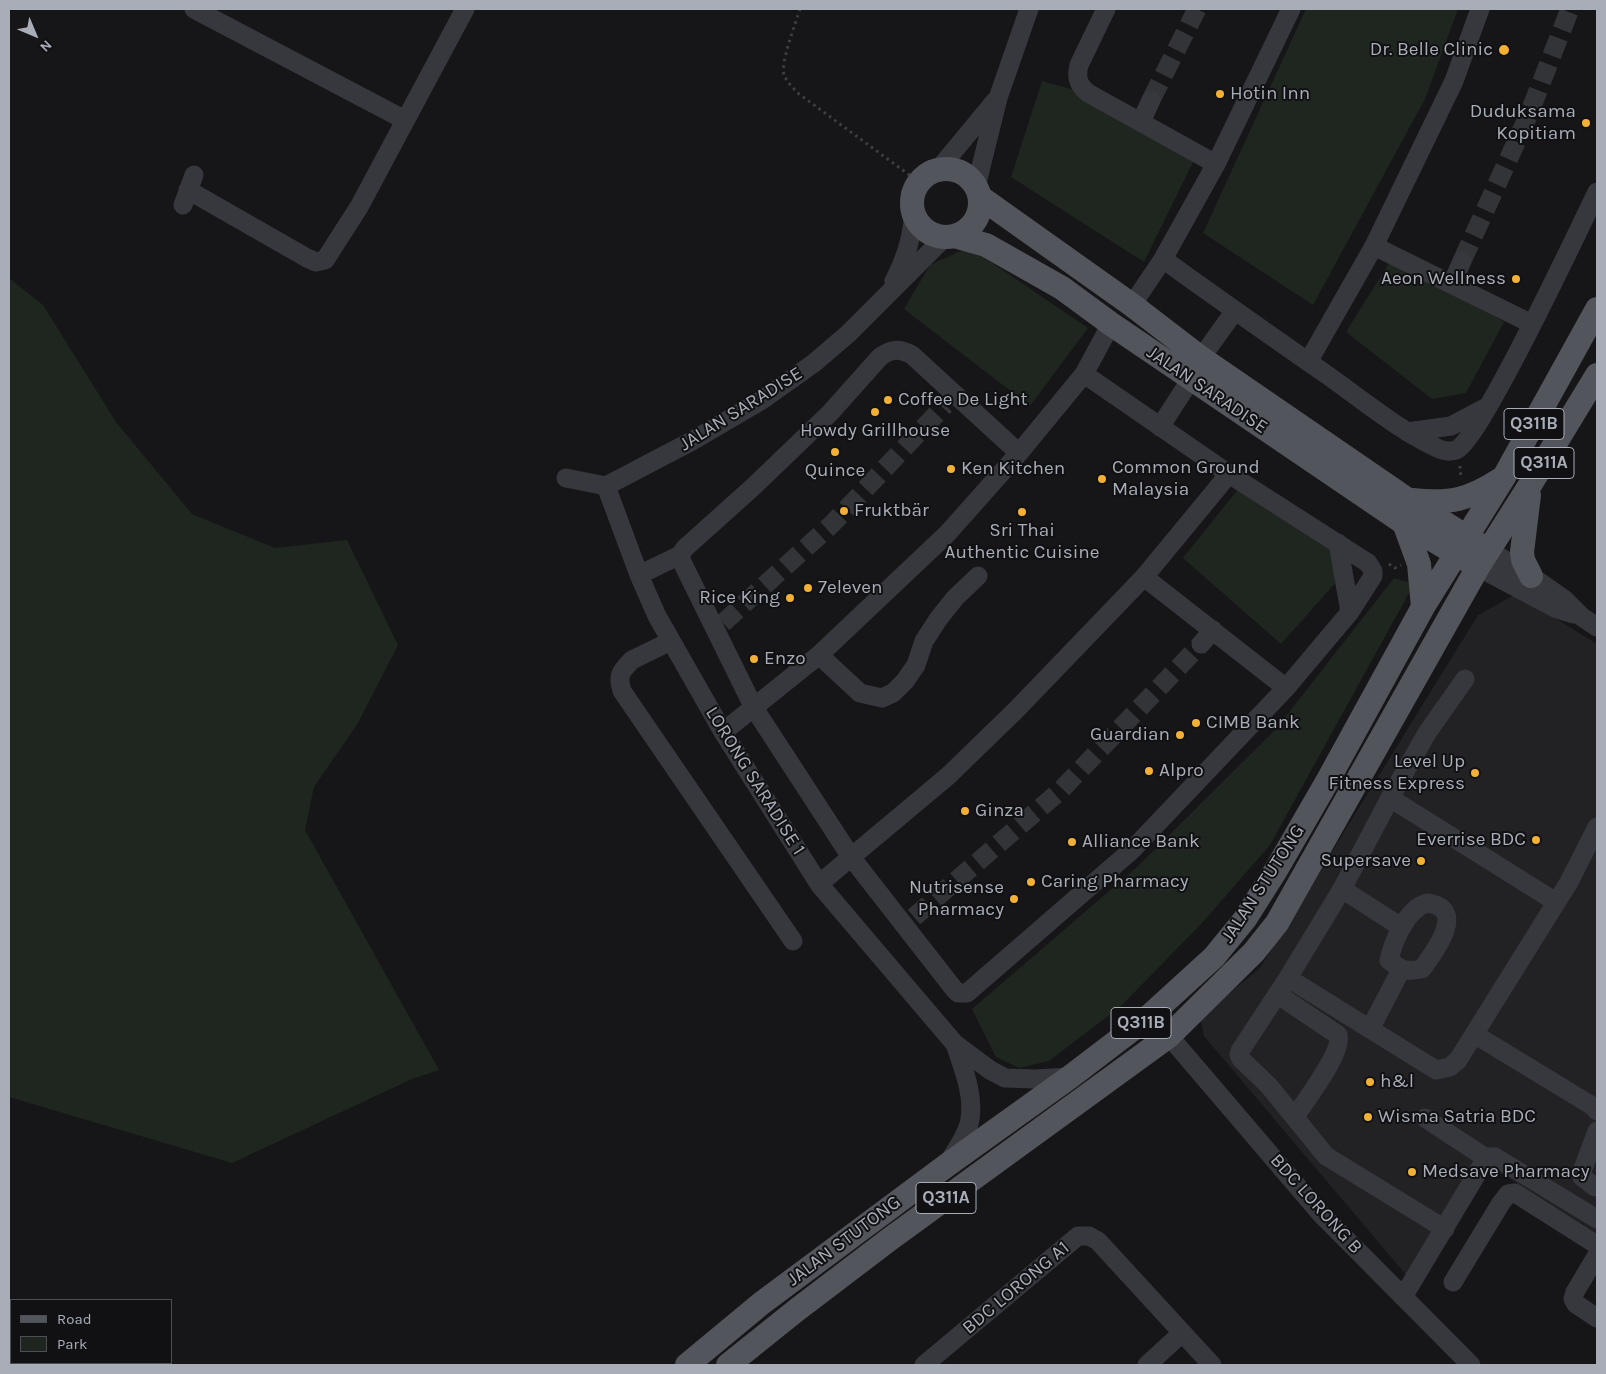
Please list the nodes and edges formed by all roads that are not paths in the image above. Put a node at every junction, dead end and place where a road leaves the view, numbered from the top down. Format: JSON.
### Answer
{"nodes":[{"id":1,"x":194,"y":9,"type":"edge"},
{"id":2,"x":465,"y":9,"type":"edge"},
{"id":3,"x":1029,"y":9,"type":"edge"},
{"id":4,"x":1106,"y":9,"type":"edge"},
{"id":5,"x":1291,"y":9,"type":"edge"},
{"id":6,"x":1480,"y":9,"type":"edge"},
{"id":7,"x":998,"y":98,"type":"junction"},
{"id":8,"x":1151,"y":100,"type":"tunnel mouth"},
{"id":9,"x":405,"y":120,"type":"junction"},
{"id":10,"x":1140,"y":122,"type":"junction"},
{"id":11,"x":1216,"y":164,"type":"junction"},
{"id":12,"x":928,"y":176,"type":"junction"},
{"id":13,"x":188,"y":190,"type":"dead end"},
{"id":14,"x":978,"y":192,"type":"junction"},
{"id":15,"x":1597,"y":192,"type":"edge"},
{"id":16,"x":914,"y":215,"type":"junction"},
{"id":17,"x":949,"y":236,"type":"junction"},
{"id":18,"x":1374,"y":246,"type":"junction"},
{"id":19,"x":1163,"y":259,"type":"junction"},
{"id":20,"x":1462,"y":261,"type":"tunnel mouth"},
{"id":21,"x":1452,"y":284,"type":"junction"},
{"id":22,"x":886,"y":295,"type":"junction"},
{"id":23,"x":1132,"y":306,"type":"junction"},
{"id":24,"x":1597,"y":309,"type":"edge"},
{"id":25,"x":1234,"y":312,"type":"junction"},
{"id":26,"x":1111,"y":324,"type":"junction"},
{"id":27,"x":1532,"y":324,"type":"junction"},
{"id":28,"x":1201,"y":358,"type":"junction"},
{"id":29,"x":1308,"y":362,"type":"junction"},
{"id":30,"x":1084,"y":374,"type":"junction"},
{"id":31,"x":1597,"y":375,"type":"edge"},
{"id":32,"x":1191,"y":379,"type":"junction"},
{"id":33,"x":1488,"y":407,"type":"junction"},
{"id":34,"x":1160,"y":427,"type":"junction"},
{"id":35,"x":1407,"y":432,"type":"junction"},
{"id":36,"x":1019,"y":453,"type":"junction"},
{"id":37,"x":1229,"y":474,"type":"junction"},
{"id":38,"x":1504,"y":477,"type":"junction"},
{"id":39,"x":566,"y":478,"type":"dead end"},
{"id":40,"x":1530,"y":485,"type":"junction"},
{"id":41,"x":606,"y":486,"type":"junction"},
{"id":42,"x":1408,"y":500,"type":"junction"},
{"id":43,"x":1404,"y":524,"type":"junction"},
{"id":44,"x":1338,"y":543,"type":"junction"},
{"id":45,"x":1462,"y":545,"type":"junction"},
{"id":46,"x":680,"y":555,"type":"junction"},
{"id":47,"x":1483,"y":559,"type":"junction"},
{"id":48,"x":639,"y":575,"type":"junction"},
{"id":49,"x":978,"y":576,"type":"dead end"},
{"id":50,"x":1531,"y":576,"type":"junction"},
{"id":51,"x":1144,"y":577,"type":"junction"},
{"id":52,"x":1423,"y":607,"type":"junction"},
{"id":53,"x":1350,"y":612,"type":"junction"},
{"id":54,"x":1589,"y":622,"type":"edge"},
{"id":55,"x":671,"y":641,"type":"junction"},
{"id":56,"x":819,"y":656,"type":"junction"},
{"id":57,"x":1465,"y":679,"type":"dead end"},
{"id":58,"x":1286,"y":688,"type":"junction"},
{"id":59,"x":754,"y":708,"type":"junction"},
{"id":60,"x":722,"y":732,"type":"junction"},
{"id":61,"x":1390,"y":798,"type":"junction"},
{"id":62,"x":1597,"y":828,"type":"edge"},
{"id":63,"x":851,"y":857,"type":"junction"},
{"id":64,"x":819,"y":884,"type":"junction"},
{"id":65,"x":1342,"y":889,"type":"junction"},
{"id":66,"x":1556,"y":902,"type":"junction"},
{"id":67,"x":1400,"y":927,"type":"junction"},
{"id":68,"x":793,"y":941,"type":"dead end"},
{"id":69,"x":1401,"y":970,"type":"junction"},
{"id":70,"x":1288,"y":978,"type":"junction"},
{"id":71,"x":1277,"y":994,"type":"junction"},
{"id":72,"x":1146,"y":1019,"type":"junction"},
{"id":73,"x":1370,"y":1029,"type":"junction"},
{"id":74,"x":1474,"y":1034,"type":"junction"},
{"id":75,"x":1169,"y":1036,"type":"junction"},
{"id":76,"x":954,"y":1044,"type":"junction"},
{"id":77,"x":1070,"y":1077,"type":"junction"},
{"id":78,"x":1597,"y":1111,"type":"edge"},
{"id":79,"x":1295,"y":1116,"type":"junction"},
{"id":80,"x":1425,"y":1118,"type":"dead end"},
{"id":81,"x":1597,"y":1131,"type":"edge"},
{"id":82,"x":1486,"y":1158,"type":"junction"},
{"id":83,"x":947,"y":1165,"type":"junction"},
{"id":84,"x":1595,"y":1187,"type":"dead end"},
{"id":85,"x":1597,"y":1219,"type":"edge"},
{"id":86,"x":1445,"y":1229,"type":"junction"},
{"id":87,"x":1597,"y":1245,"type":"edge"},
{"id":88,"x":1597,"y":1255,"type":"edge"},
{"id":89,"x":1453,"y":1282,"type":"dead end"},
{"id":90,"x":1403,"y":1297,"type":"junction"},
{"id":91,"x":1595,"y":1312,"type":"edge"},
{"id":92,"x":1182,"y":1333,"type":"junction"},
{"id":93,"x":687,"y":1365,"type":"edge"},
{"id":94,"x":728,"y":1365,"type":"edge"},
{"id":95,"x":924,"y":1365,"type":"edge"},
{"id":96,"x":1147,"y":1365,"type":"edge"},
{"id":97,"x":1212,"y":1365,"type":"edge"},
{"id":98,"x":1471,"y":1365,"type":"edge"}],
"edges":[{"from":1,"to":9,"type":"street"},
{"from":2,"to":9,"type":"street"},
{"from":3,"to":7,"type":"street"},
{"from":4,"to":10,"type":"street"},
{"from":5,"to":11,"type":"street"},
{"from":6,"to":18,"type":"street"},
{"from":7,"to":12,"type":"street"},
{"from":7,"to":14,"type":"street"},
{"from":8,"to":10,"type":"street"},
{"from":9,"to":13,"type":"street"},
{"from":10,"to":11,"type":"street"},
{"from":11,"to":19,"type":"street"},
{"from":12,"to":14,"type":"main road"},
{"from":12,"to":16,"type":"main road"},
{"from":14,"to":17,"type":"main road"},
{"from":14,"to":23,"type":"main road","name":"JALAN SARADISE"},
{"from":15,"to":27,"type":"street"},
{"from":16,"to":17,"type":"main road"},
{"from":16,"to":22,"type":"street"},
{"from":17,"to":22,"type":"street"},
{"from":17,"to":26,"type":"main road","name":"JALAN SARADISE"},
{"from":18,"to":21,"type":"street"},
{"from":18,"to":29,"type":"street"},
{"from":19,"to":23,"type":"street"},
{"from":19,"to":25,"type":"street"},
{"from":20,"to":21,"type":"street"},
{"from":21,"to":27,"type":"street"},
{"from":22,"to":41,"type":"street","name":"JALAN SARADISE"},
{"from":23,"to":28,"type":"main road","name":"JALAN SARADISE"},
{"from":24,"to":38,"type":"main road","name":"JALAN STUTONG","number":"Q311B"},
{"from":25,"to":28,"type":"street","name":"JALAN SARADISE"},
{"from":25,"to":29,"type":"street"},
{"from":26,"to":30,"type":"street"},
{"from":26,"to":32,"type":"main road","name":"JALAN SARADISE"},
{"from":27,"to":33,"type":"street"},
{"from":28,"to":42,"type":"main road","name":"JALAN SARADISE"},
{"from":29,"to":35,"type":"street"},
{"from":30,"to":34,"type":"street"},
{"from":30,"to":36,"type":"street"},
{"from":31,"to":40,"type":"main road","name":"JALAN STUTONG","number":"Q311A"},
{"from":32,"to":34,"type":"street"},
{"from":32,"to":43,"type":"main road","name":"JALAN SARADISE"},
{"from":33,"to":35,"type":"street"},
{"from":33,"to":35,"type":"street"},
{"from":34,"to":37,"type":"street"},
{"from":36,"to":46,"type":"street"},
{"from":36,"to":56,"type":"street"},
{"from":37,"to":44,"type":"street"},
{"from":37,"to":51,"type":"street"},
{"from":38,"to":42,"type":"main road"},
{"from":38,"to":45,"type":"main road","name":"JALAN STUTONG","number":"Q311B"},
{"from":39,"to":41,"type":"street"},
{"from":40,"to":47,"type":"main road","name":"JALAN STUTONG","number":"Q311A"},
{"from":40,"to":50,"type":"main road"},
{"from":41,"to":48,"type":"street","name":"LORONG SARADISE 1"},
{"from":42,"to":45,"type":"main road","name":"JALAN SARADISE"},
{"from":43,"to":45,"type":"main road","name":"JALAN SARADISE"},
{"from":43,"to":52,"type":"main road"},
{"from":44,"to":53,"type":"street"},
{"from":44,"to":53,"type":"street"},
{"from":45,"to":47,"type":"main road"},
{"from":45,"to":52,"type":"main road","name":"JALAN STUTONG","number":"Q311B"},
{"from":46,"to":48,"type":"street"},
{"from":46,"to":59,"type":"street"},
{"from":47,"to":50,"type":"street"},
{"from":47,"to":54,"type":"street"},
{"from":47,"to":75,"type":"main road","name":"JALAN STUTONG","number":"Q311A"},
{"from":48,"to":55,"type":"street","name":"LORONG SARADISE 1"},
{"from":49,"to":56,"type":"street"},
{"from":50,"to":54,"type":"street"},
{"from":51,"to":58,"type":"street"},
{"from":51,"to":63,"type":"street"},
{"from":52,"to":72,"type":"main road","name":"JALAN STUTONG","number":"Q311B"},
{"from":53,"to":58,"type":"street"},
{"from":55,"to":60,"type":"street","name":"LORONG SARADISE 1"},
{"from":55,"to":68,"type":"street"},
{"from":56,"to":59,"type":"street"},
{"from":57,"to":61,"type":"street"},
{"from":58,"to":63,"type":"street"},
{"from":59,"to":60,"type":"street"},
{"from":59,"to":63,"type":"street"},
{"from":60,"to":64,"type":"street","name":"LORONG SARADISE 1"},
{"from":61,"to":65,"type":"street"},
{"from":61,"to":66,"type":"street"},
{"from":62,"to":66,"type":"street"},
{"from":63,"to":64,"type":"street"},
{"from":64,"to":76,"type":"street","name":"LORONG SARADISE 1"},
{"from":65,"to":67,"type":"street"},
{"from":65,"to":70,"type":"street"},
{"from":66,"to":74,"type":"street"},
{"from":67,"to":69,"type":"street"},
{"from":67,"to":69,"type":"street"},
{"from":69,"to":73,"type":"street"},
{"from":70,"to":71,"type":"street"},
{"from":70,"to":73,"type":"street"},
{"from":71,"to":79,"type":"street"},
{"from":71,"to":79,"type":"street"},
{"from":72,"to":75,"type":"main road"},
{"from":72,"to":77,"type":"main road","name":"JALAN STUTONG","number":"Q311B"},
{"from":73,"to":74,"type":"street"},
{"from":74,"to":78,"type":"street"},
{"from":75,"to":90,"type":"street","name":"BDC LORONG B"},
{"from":75,"to":94,"type":"main road","name":"JALAN STUTONG","number":"Q311A"},
{"from":76,"to":77,"type":"street"},
{"from":76,"to":83,"type":"street"},
{"from":77,"to":83,"type":"main road","name":"JALAN STUTONG","number":"Q311B"},
{"from":79,"to":86,"type":"street"},
{"from":80,"to":82,"type":"street"},
{"from":81,"to":84,"type":"street"},
{"from":82,"to":85,"type":"street"},
{"from":82,"to":86,"type":"street"},
{"from":83,"to":93,"type":"main road","name":"JALAN STUTONG","number":"Q311B"},
{"from":86,"to":90,"type":"street"},
{"from":87,"to":89,"type":"street"},
{"from":88,"to":91,"type":"street"},
{"from":90,"to":98,"type":"street","name":"BDC LORONG B"},
{"from":92,"to":95,"type":"street","name":"BDC LORONG A1"},
{"from":92,"to":96,"type":"street"},
{"from":92,"to":97,"type":"street","name":"BDC LORONG A1"}]}
